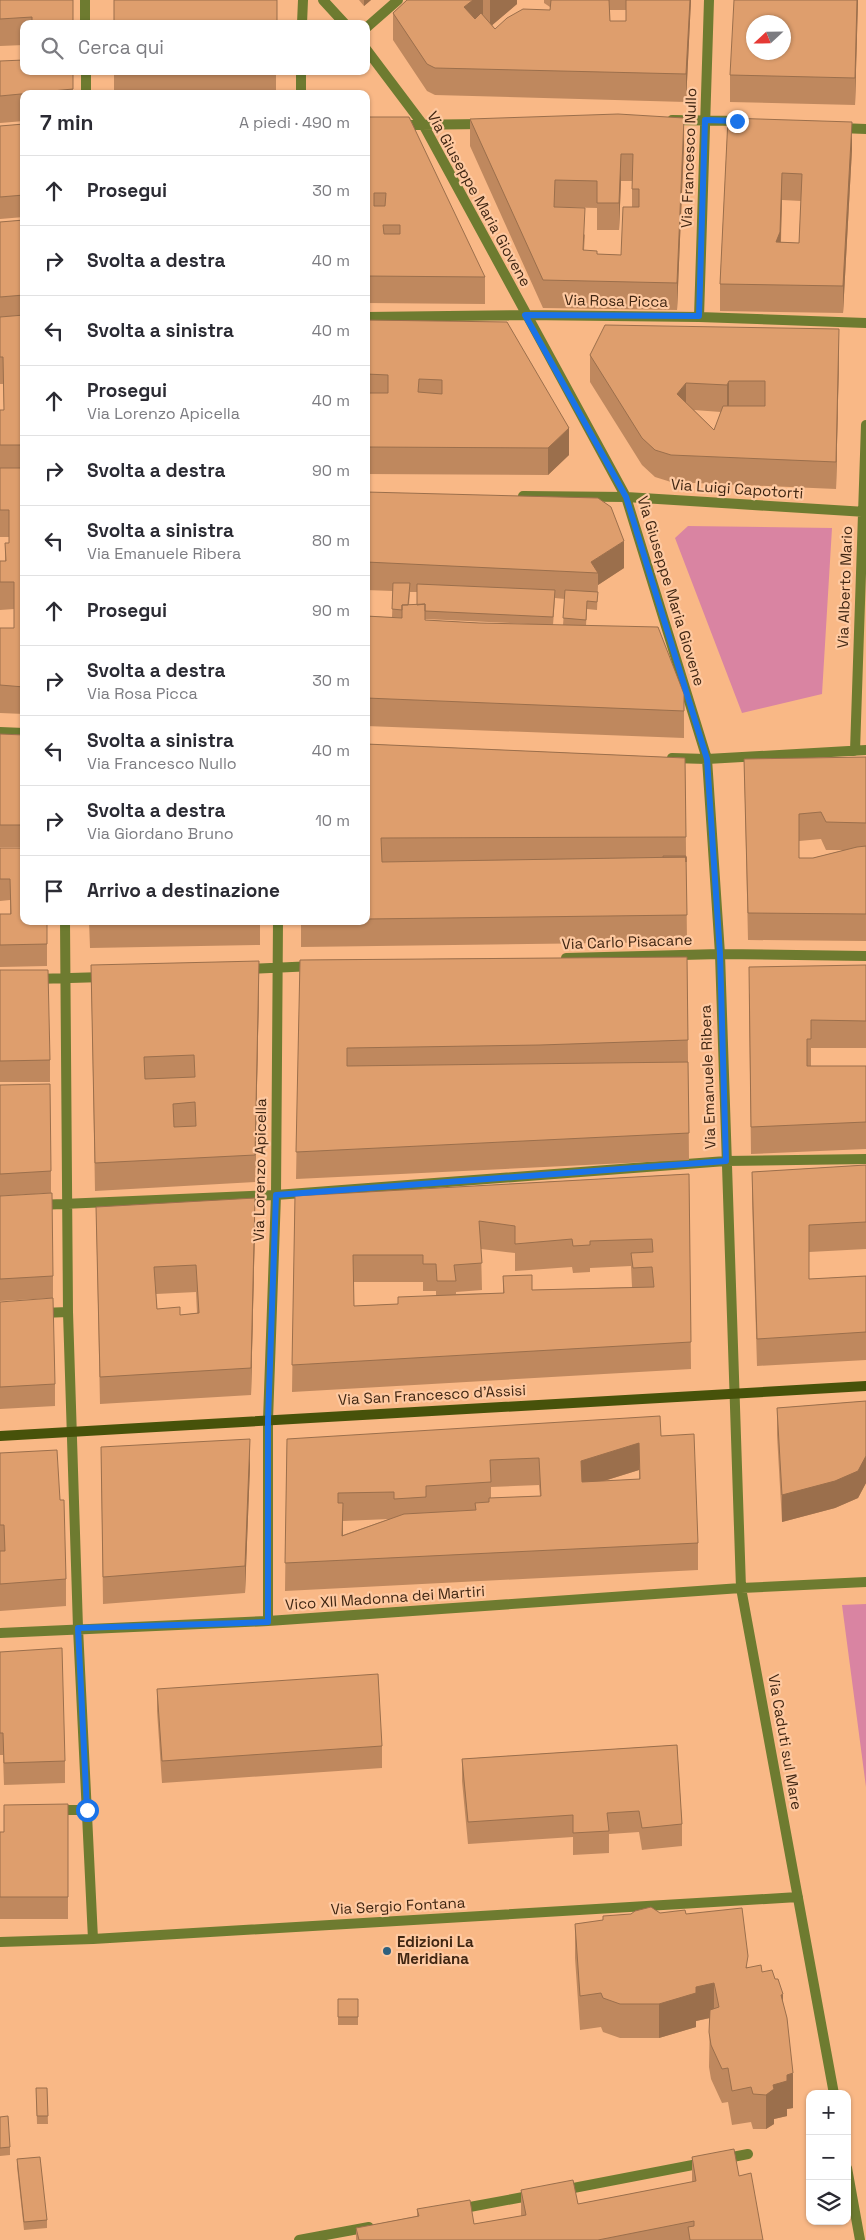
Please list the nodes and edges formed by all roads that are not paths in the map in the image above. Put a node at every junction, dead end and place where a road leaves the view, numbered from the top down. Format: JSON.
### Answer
{"nodes":[{"id":1,"x":85,"y":0,"type":"edge"},
{"id":2,"x":303,"y":0,"type":"edge"},
{"id":3,"x":323,"y":0,"type":"edge"},
{"id":4,"x":398,"y":0,"type":"edge"},
{"id":5,"x":709,"y":0,"type":"edge"},
{"id":6,"x":85,"y":20,"type":"edge"},
{"id":7,"x":302,"y":20,"type":"edge"},
{"id":8,"x":341,"y":20,"type":"edge"},
{"id":9,"x":370,"y":24,"type":"edge"},
{"id":10,"x":370,"y":54,"type":"edge"},
{"id":11,"x":86,"y":75,"type":"edge"},
{"id":12,"x":301,"y":75,"type":"edge"},
{"id":13,"x":86,"y":90,"type":"edge"},
{"id":14,"x":301,"y":90,"type":"edge"},
{"id":15,"x":657,"y":120,"type":"edge"},
{"id":16,"x":705,"y":120,"type":"junction"},
{"id":17,"x":747,"y":122,"type":"edge"},
{"id":18,"x":492,"y":124,"type":"edge"},
{"id":19,"x":385,"y":125,"type":"edge"},
{"id":20,"x":424,"y":126,"type":"junction"},
{"id":21,"x":826,"y":127,"type":"edge"},
{"id":22,"x":866,"y":129,"type":"edge"},
{"id":23,"x":525,"y":315,"type":"junction"},
{"id":24,"x":699,"y":316,"type":"junction"},
{"id":25,"x":370,"y":317,"type":"edge"},
{"id":26,"x":866,"y":323,"type":"edge"},
{"id":27,"x":866,"y":425,"type":"edge"},
{"id":28,"x":516,"y":496,"type":"edge"},
{"id":29,"x":626,"y":497,"type":"junction"},
{"id":30,"x":864,"y":512,"type":"edge"},
{"id":31,"x":0,"y":732,"type":"edge"},
{"id":32,"x":20,"y":733,"type":"edge"},
{"id":33,"x":861,"y":750,"type":"edge"},
{"id":34,"x":658,"y":757,"type":"edge"},
{"id":35,"x":707,"y":759,"type":"junction"},
{"id":36,"x":65,"y":925,"type":"edge"},
{"id":37,"x":278,"y":925,"type":"edge"},
{"id":38,"x":720,"y":954,"type":"junction"},
{"id":39,"x":866,"y":956,"type":"edge"},
{"id":40,"x":552,"y":959,"type":"edge"},
{"id":41,"x":326,"y":966,"type":"edge"},
{"id":42,"x":277,"y":967,"type":"junction"},
{"id":43,"x":238,"y":969,"type":"edge"},
{"id":44,"x":113,"y":976,"type":"edge"},
{"id":45,"x":28,"y":979,"type":"edge"},
{"id":46,"x":64,"y":979,"type":"junction"},
{"id":47,"x":866,"y":1160,"type":"edge"},
{"id":48,"x":726,"y":1161,"type":"junction"},
{"id":49,"x":276,"y":1195,"type":"junction"},
{"id":50,"x":68,"y":1204,"type":"junction"},
{"id":51,"x":29,"y":1206,"type":"edge"},
{"id":52,"x":68,"y":1312,"type":"junction"},
{"id":53,"x":29,"y":1313,"type":"edge"},
{"id":54,"x":866,"y":1386,"type":"edge"},
{"id":55,"x":734,"y":1393,"type":"junction"},
{"id":56,"x":268,"y":1420,"type":"junction"},
{"id":57,"x":73,"y":1431,"type":"junction"},
{"id":58,"x":0,"y":1436,"type":"edge"},
{"id":59,"x":866,"y":1582,"type":"edge"},
{"id":60,"x":741,"y":1588,"type":"junction"},
{"id":61,"x":268,"y":1622,"type":"junction"},
{"id":62,"x":78,"y":1628,"type":"junction"},
{"id":63,"x":0,"y":1633,"type":"edge"},
{"id":64,"x":48,"y":1810,"type":"edge"},
{"id":65,"x":87,"y":1810,"type":"junction"},
{"id":66,"x":798,"y":1897,"type":"junction"},
{"id":67,"x":93,"y":1939,"type":"junction"},
{"id":68,"x":0,"y":1942,"type":"edge"},
{"id":69,"x":833,"y":2090,"type":"edge"},
{"id":70,"x":748,"y":2154,"type":"dead end"},
{"id":71,"x":849,"y":2180,"type":"edge"},
{"id":72,"x":445,"y":2212,"type":"edge"},
{"id":73,"x":377,"y":2225,"type":"edge"},
{"id":74,"x":299,"y":2240,"type":"edge"},
{"id":75,"x":860,"y":2240,"type":"edge"}],
"edges":[{"from":1,"to":6,"type":"street"},
{"from":2,"to":7,"type":"street"},
{"from":3,"to":8,"type":"street"},
{"from":4,"to":9,"type":"street"},
{"from":5,"to":16,"type":"street","name":"Via Francesco Nullo"},
{"from":10,"to":20,"type":"street","name":"Via Giuseppe Maria Giovene"},
{"from":11,"to":13,"type":"street"},
{"from":12,"to":14,"type":"street"},
{"from":15,"to":16,"type":"street"},
{"from":16,"to":17,"type":"street"},
{"from":16,"to":24,"type":"street","name":"Via Francesco Nullo"},
{"from":18,"to":20,"type":"street"},
{"from":19,"to":20,"type":"street"},
{"from":20,"to":23,"type":"street","name":"Via Giuseppe Maria Giovene"},
{"from":21,"to":22,"type":"street"},
{"from":23,"to":24,"type":"street","name":"Via Rosa Picca"},
{"from":23,"to":25,"type":"street","name":"Via Rosa Picca"},
{"from":23,"to":29,"type":"street","name":"Via Giuseppe Maria Giovene"},
{"from":24,"to":26,"type":"street","name":"Via Rosa Picca"},
{"from":27,"to":30,"type":"street","name":"Via Alberto Mario"},
{"from":28,"to":29,"type":"street","name":"Via Luigi Capotorti"},
{"from":29,"to":30,"type":"street","name":"Via Luigi Capotorti"},
{"from":29,"to":35,"type":"street","name":"Via Giuseppe Maria Giovene"},
{"from":30,"to":33,"type":"street","name":"Via Alberto Mario"},
{"from":31,"to":32,"type":"street"},
{"from":33,"to":35,"type":"street"},
{"from":34,"to":35,"type":"street"},
{"from":35,"to":38,"type":"street","name":"Via Emanuele Ribera"},
{"from":36,"to":46,"type":"street"},
{"from":37,"to":42,"type":"street","name":"Via Lorenzo Apicella"},
{"from":38,"to":39,"type":"street","name":"Via Carlo Pisacane"},
{"from":38,"to":40,"type":"street","name":"Via Carlo Pisacane"},
{"from":38,"to":48,"type":"street","name":"Via Emanuele Ribera"},
{"from":41,"to":42,"type":"street"},
{"from":42,"to":43,"type":"street"},
{"from":42,"to":49,"type":"street","name":"Via Lorenzo Apicella"},
{"from":44,"to":46,"type":"street"},
{"from":45,"to":46,"type":"street"},
{"from":46,"to":50,"type":"street"},
{"from":47,"to":48,"type":"street"},
{"from":48,"to":49,"type":"street"},
{"from":48,"to":55,"type":"street","name":"Via Emanuele Ribera"},
{"from":49,"to":50,"type":"street"},
{"from":49,"to":56,"type":"street","name":"Via Lorenzo Apicella"},
{"from":50,"to":51,"type":"street"},
{"from":50,"to":52,"type":"street"},
{"from":52,"to":53,"type":"street"},
{"from":52,"to":57,"type":"street"},
{"from":54,"to":55,"type":"street","name":"Via San Francesco d'Assisi"},
{"from":55,"to":56,"type":"street","name":"Via San Francesco d'Assisi"},
{"from":55,"to":60,"type":"street","name":"Via Caduti sul Mare"},
{"from":56,"to":57,"type":"street","name":"Via San Francesco d'Assisi"},
{"from":56,"to":61,"type":"street","name":"Via Lorenzo Apicella"},
{"from":57,"to":58,"type":"street","name":"Via San Francesco d'Assisi"},
{"from":57,"to":62,"type":"street"},
{"from":59,"to":60,"type":"street","name":"Vico XII Madonna dei Martiri"},
{"from":60,"to":61,"type":"street","name":"Vico XII Madonna dei Martiri"},
{"from":60,"to":66,"type":"street","name":"Via Caduti sul Mare"},
{"from":61,"to":62,"type":"street","name":"Vico XII Madonna dei Martiri"},
{"from":62,"to":63,"type":"street","name":"Vico XII Madonna dei Martiri"},
{"from":62,"to":65,"type":"street"},
{"from":64,"to":65,"type":"street"},
{"from":65,"to":67,"type":"street"},
{"from":66,"to":67,"type":"street","name":"Via Sergio Fontana"},
{"from":66,"to":69,"type":"street","name":"Via Caduti sul Mare"},
{"from":67,"to":68,"type":"street","name":"Via Sergio Fontana"},
{"from":70,"to":72,"type":"street"},
{"from":71,"to":75,"type":"street"},
{"from":73,"to":74,"type":"street"}]}
